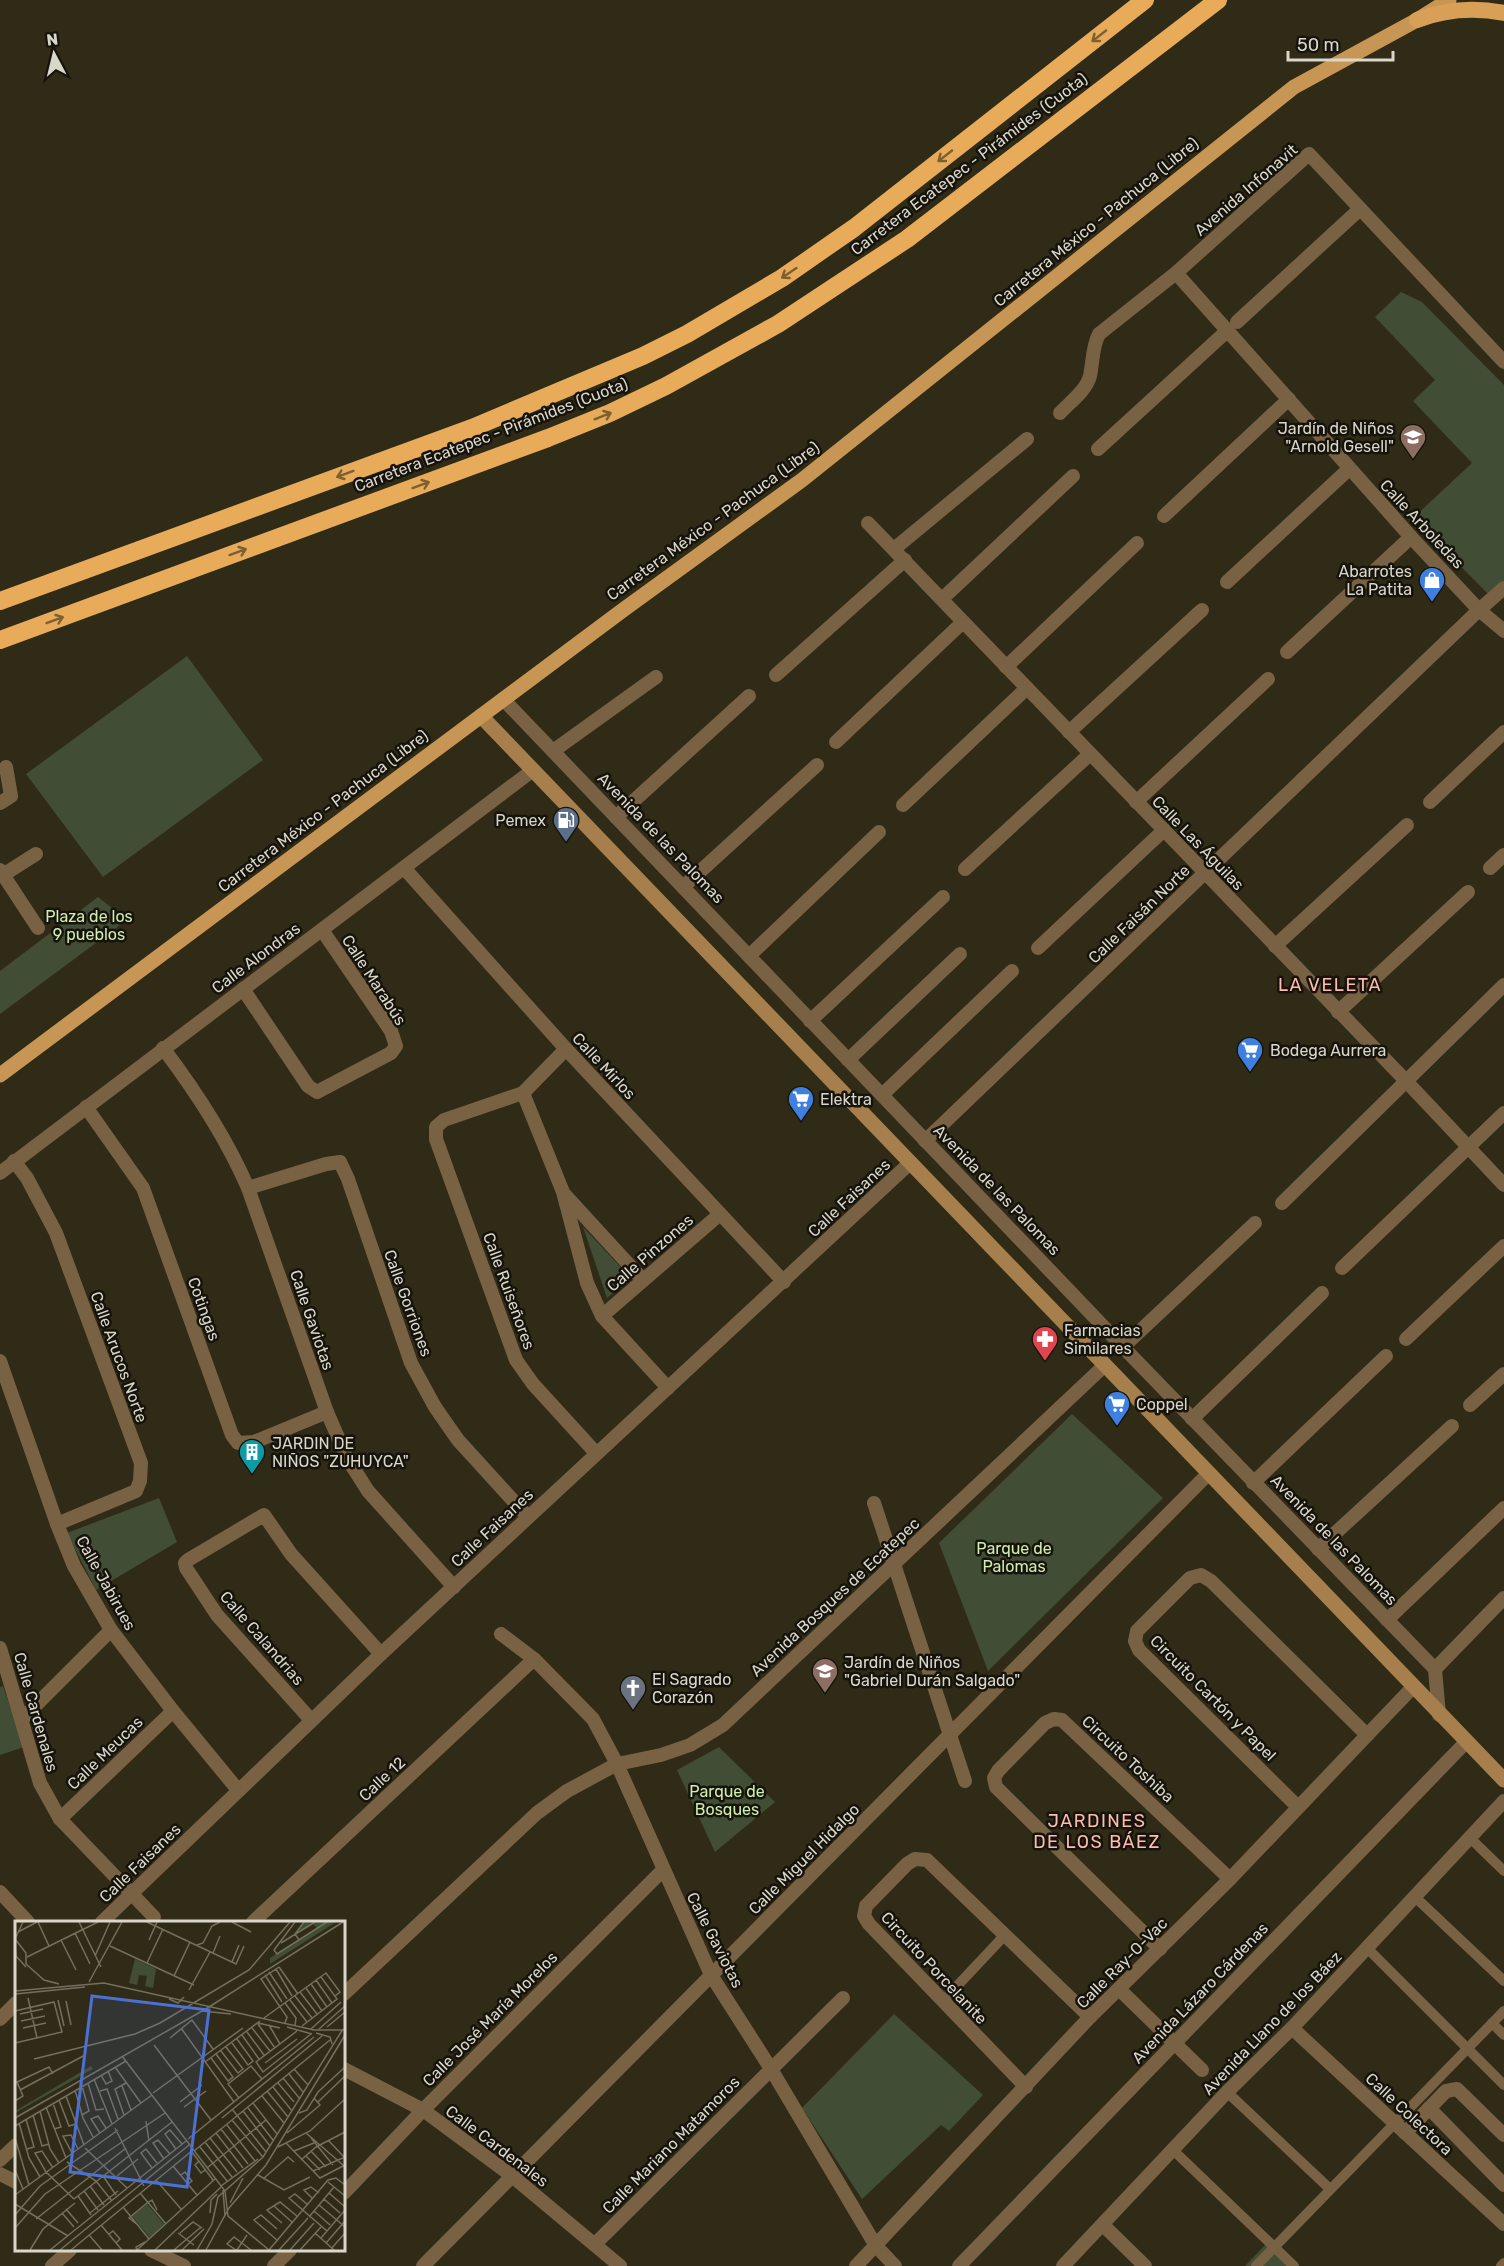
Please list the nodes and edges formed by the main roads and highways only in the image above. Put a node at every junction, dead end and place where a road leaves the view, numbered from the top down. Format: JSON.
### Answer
{"nodes":[{"id":1,"x":1145,"y":0,"type":"edge"},
{"id":2,"x":1218,"y":0,"type":"edge"},
{"id":3,"x":1449,"y":0,"type":"edge"},
{"id":4,"x":1504,"y":13,"type":"edge"},
{"id":5,"x":1417,"y":20,"type":"junction"},
{"id":6,"x":0,"y":601,"type":"edge"},
{"id":7,"x":0,"y":640,"type":"edge"},
{"id":8,"x":481,"y":716,"type":"junction"},
{"id":9,"x":0,"y":1075,"type":"edge"},
{"id":10,"x":1504,"y":1780,"type":"edge"}],
"edges":[{"from":1,"to":6,"type":"highway","name":"Carretera Ecatepec - Pirámides (Cuota)","one_way":true},
{"from":7,"to":2,"type":"highway","name":"Carretera Ecatepec - Pirámides (Cuota)","one_way":true},
{"from":3,"to":5,"type":"main road","name":"Carretera México - Pachuca (Libre)"},
{"from":4,"to":5,"type":"highway"},
{"from":5,"to":8,"type":"main road","name":"Carretera México - Pachuca (Libre)"},
{"from":8,"to":9,"type":"main road","name":"Carretera México - Pachuca (Libre)"},
{"from":8,"to":10,"type":"main road"}]}
